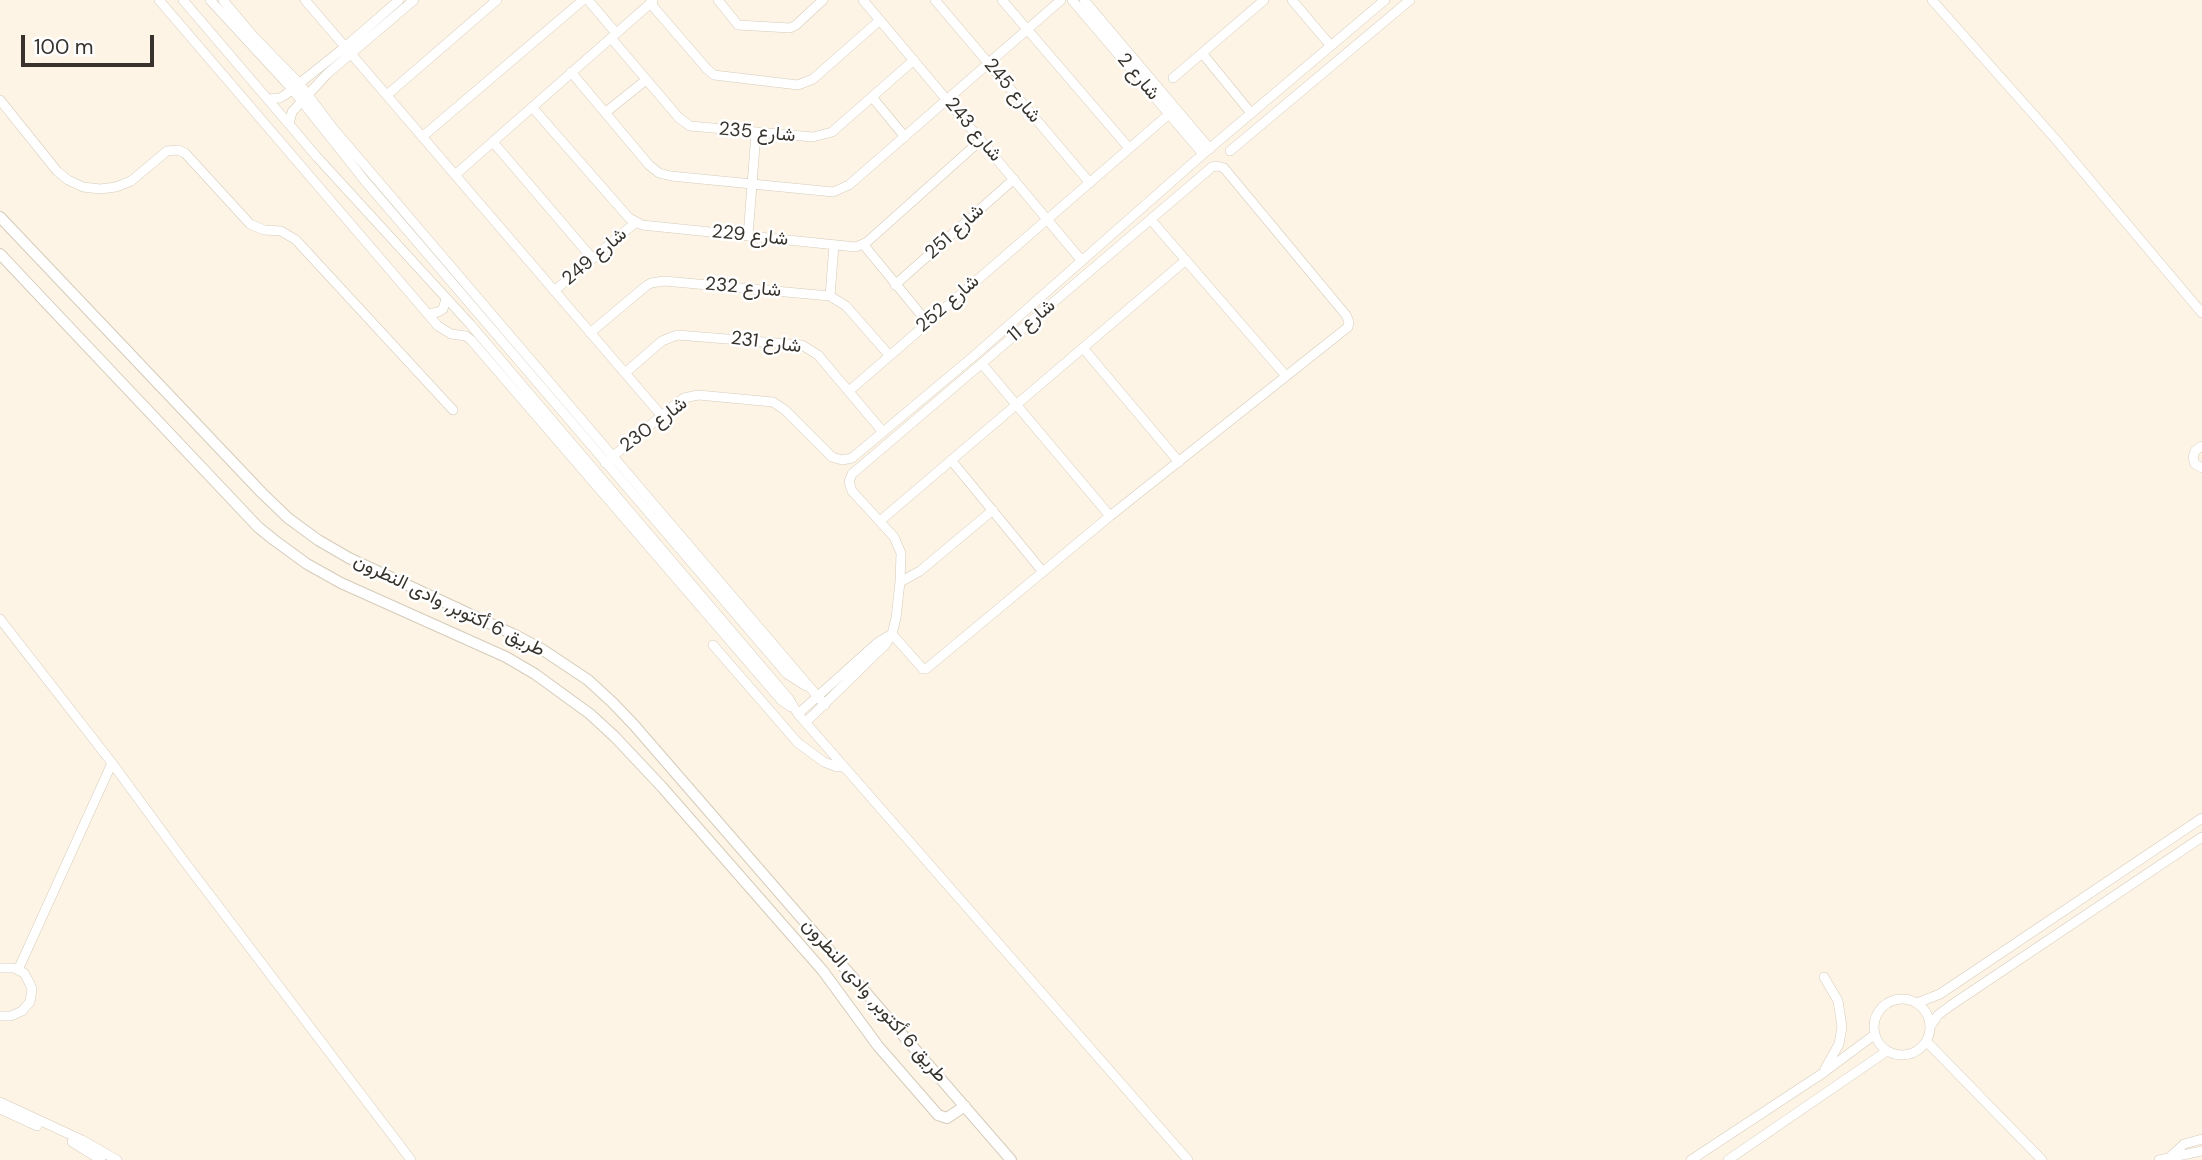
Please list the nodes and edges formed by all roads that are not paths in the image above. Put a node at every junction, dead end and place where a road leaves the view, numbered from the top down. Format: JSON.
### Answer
{"nodes":[{"id":1,"x":159,"y":0,"type":"edge"},
{"id":2,"x":183,"y":0,"type":"edge"},
{"id":3,"x":210,"y":0,"type":"edge"},
{"id":4,"x":223,"y":0,"type":"edge"},
{"id":5,"x":399,"y":0,"type":"edge"},
{"id":6,"x":414,"y":0,"type":"edge"},
{"id":7,"x":497,"y":0,"type":"edge"},
{"id":8,"x":585,"y":0,"type":"edge"},
{"id":9,"x":718,"y":0,"type":"edge"},
{"id":10,"x":823,"y":0,"type":"edge"},
{"id":11,"x":863,"y":0,"type":"edge"},
{"id":12,"x":935,"y":0,"type":"edge"},
{"id":13,"x":1002,"y":0,"type":"edge"},
{"id":14,"x":1061,"y":0,"type":"edge"},
{"id":15,"x":1072,"y":0,"type":"edge"},
{"id":16,"x":1084,"y":0,"type":"edge"},
{"id":17,"x":1264,"y":0,"type":"edge"},
{"id":18,"x":1292,"y":0,"type":"edge"},
{"id":19,"x":1385,"y":0,"type":"edge"},
{"id":20,"x":1410,"y":0,"type":"edge"},
{"id":21,"x":1932,"y":0,"type":"edge"},
{"id":22,"x":651,"y":1,"type":"edge"},
{"id":23,"x":311,"y":2,"type":"edge"},
{"id":24,"x":880,"y":20,"type":"junction"},
{"id":25,"x":1027,"y":30,"type":"junction"},
{"id":26,"x":613,"y":36,"type":"junction"},
{"id":27,"x":1331,"y":46,"type":"junction"},
{"id":28,"x":348,"y":51,"type":"junction"},
{"id":29,"x":1202,"y":53,"type":"junction"},
{"id":30,"x":914,"y":60,"type":"junction"},
{"id":31,"x":989,"y":63,"type":"junction"},
{"id":32,"x":571,"y":72,"type":"junction"},
{"id":33,"x":1173,"y":78,"type":"dead end"},
{"id":34,"x":646,"y":80,"type":"junction"},
{"id":35,"x":296,"y":86,"type":"junction"},
{"id":36,"x":387,"y":96,"type":"junction"},
{"id":37,"x":872,"y":97,"type":"junction"},
{"id":38,"x":306,"y":98,"type":"junction"},
{"id":39,"x":268,"y":99,"type":"junction"},
{"id":40,"x":0,"y":100,"type":"edge"},
{"id":41,"x":947,"y":100,"type":"junction"},
{"id":42,"x":532,"y":107,"type":"junction"},
{"id":43,"x":606,"y":113,"type":"junction"},
{"id":44,"x":1251,"y":113,"type":"junction"},
{"id":45,"x":1169,"y":114,"type":"junction"},
{"id":46,"x":289,"y":124,"type":"junction"},
{"id":47,"x":756,"y":132,"type":"junction"},
{"id":48,"x":422,"y":137,"type":"junction"},
{"id":49,"x":905,"y":137,"type":"junction"},
{"id":50,"x":981,"y":140,"type":"junction"},
{"id":51,"x":493,"y":142,"type":"junction"},
{"id":52,"x":1129,"y":148,"type":"junction"},
{"id":53,"x":1230,"y":151,"type":"dead end"},
{"id":54,"x":1207,"y":152,"type":"junction"},
{"id":55,"x":455,"y":175,"type":"junction"},
{"id":56,"x":1014,"y":179,"type":"junction"},
{"id":57,"x":1090,"y":183,"type":"junction"},
{"id":58,"x":752,"y":184,"type":"junction"},
{"id":59,"x":0,"y":217,"type":"edge"},
{"id":60,"x":1048,"y":219,"type":"junction"},
{"id":61,"x":1151,"y":220,"type":"junction"},
{"id":62,"x":636,"y":222,"type":"junction"},
{"id":63,"x":748,"y":236,"type":"junction"},
{"id":64,"x":863,"y":244,"type":"junction"},
{"id":65,"x":834,"y":245,"type":"junction"},
{"id":66,"x":0,"y":254,"type":"edge"},
{"id":67,"x":592,"y":258,"type":"junction"},
{"id":68,"x":1186,"y":260,"type":"junction"},
{"id":69,"x":1082,"y":261,"type":"junction"},
{"id":70,"x":895,"y":285,"type":"junction"},
{"id":71,"x":554,"y":291,"type":"junction"},
{"id":72,"x":830,"y":296,"type":"junction"},
{"id":73,"x":446,"y":299,"type":"junction"},
{"id":74,"x":2202,"y":313,"type":"edge"},
{"id":75,"x":428,"y":314,"type":"junction"},
{"id":76,"x":927,"y":322,"type":"junction"},
{"id":77,"x":470,"y":324,"type":"junction"},
{"id":78,"x":590,"y":333,"type":"junction"},
{"id":79,"x":460,"y":335,"type":"junction"},
{"id":80,"x":1083,"y":348,"type":"junction"},
{"id":81,"x":889,"y":355,"type":"junction"},
{"id":82,"x":982,"y":364,"type":"junction"},
{"id":83,"x":625,"y":373,"type":"junction"},
{"id":84,"x":1286,"y":376,"type":"junction"},
{"id":85,"x":849,"y":391,"type":"junction"},
{"id":86,"x":1016,"y":405,"type":"junction"},
{"id":87,"x":453,"y":411,"type":"dead end"},
{"id":88,"x":661,"y":415,"type":"junction"},
{"id":89,"x":883,"y":432,"type":"junction"},
{"id":90,"x":2202,"y":446,"type":"edge"},
{"id":91,"x":852,"y":458,"type":"joint"},
{"id":92,"x":609,"y":460,"type":"junction"},
{"id":93,"x":951,"y":460,"type":"junction"},
{"id":94,"x":1179,"y":462,"type":"junction"},
{"id":95,"x":2202,"y":468,"type":"edge"},
{"id":96,"x":993,"y":510,"type":"junction"},
{"id":97,"x":1110,"y":516,"type":"junction"},
{"id":98,"x":880,"y":521,"type":"junction"},
{"id":99,"x":1043,"y":572,"type":"junction"},
{"id":100,"x":900,"y":582,"type":"junction"},
{"id":101,"x":0,"y":619,"type":"edge"},
{"id":102,"x":719,"y":623,"type":"junction"},
{"id":103,"x":892,"y":634,"type":"junction"},
{"id":104,"x":713,"y":645,"type":"dead end"},
{"id":105,"x":844,"y":679,"type":"junction"},
{"id":106,"x":817,"y":697,"type":"junction"},
{"id":107,"x":825,"y":705,"type":"junction"},
{"id":108,"x":796,"y":711,"type":"junction"},
{"id":109,"x":806,"y":722,"type":"junction"},
{"id":110,"x":112,"y":762,"type":"junction"},
{"id":111,"x":845,"y":766,"type":"junction"},
{"id":112,"x":2202,"y":818,"type":"edge"},
{"id":113,"x":2202,"y":837,"type":"edge"},
{"id":114,"x":0,"y":968,"type":"edge"},
{"id":115,"x":19,"y":970,"type":"junction"},
{"id":116,"x":1824,"y":977,"type":"dead end"},
{"id":117,"x":1917,"y":1003,"type":"junction"},
{"id":118,"x":0,"y":1016,"type":"edge"},
{"id":119,"x":1930,"y":1027,"type":"junction"},
{"id":120,"x":1874,"y":1035,"type":"junction"},
{"id":121,"x":1927,"y":1042,"type":"junction"},
{"id":122,"x":1887,"y":1051,"type":"junction"},
{"id":123,"x":1823,"y":1073,"type":"junction"},
{"id":124,"x":0,"y":1102,"type":"edge"},
{"id":125,"x":965,"y":1106,"type":"junction"},
{"id":126,"x":0,"y":1109,"type":"edge"},
{"id":127,"x":49,"y":1128,"type":"junction"},
{"id":128,"x":2202,"y":1139,"type":"edge"},
{"id":129,"x":88,"y":1147,"type":"junction"},
{"id":130,"x":2202,"y":1151,"type":"edge"},
{"id":131,"x":2170,"y":1157,"type":"junction"},
{"id":132,"x":101,"y":1160,"type":"edge"},
{"id":133,"x":117,"y":1160,"type":"edge"},
{"id":134,"x":411,"y":1160,"type":"edge"},
{"id":135,"x":1011,"y":1160,"type":"edge"},
{"id":136,"x":1188,"y":1160,"type":"edge"},
{"id":137,"x":1691,"y":1160,"type":"edge"},
{"id":138,"x":1728,"y":1160,"type":"edge"},
{"id":139,"x":2043,"y":1160,"type":"edge"},
{"id":140,"x":2159,"y":1160,"type":"edge"}],
"edges":[{"from":1,"to":75,"type":"street"},
{"from":2,"to":39,"type":"street"},
{"from":3,"to":35,"type":"street"},
{"from":4,"to":35,"type":"street"},
{"from":5,"to":28,"type":"street"},
{"from":6,"to":28,"type":"street"},
{"from":7,"to":36,"type":"street"},
{"from":8,"to":26,"type":"street","name":"شارع 235"},
{"from":8,"to":48,"type":"street"},
{"from":9,"to":10,"type":"street"},
{"from":11,"to":24,"type":"street","name":"شارع 243"},
{"from":12,"to":31,"type":"street","name":"شارع 245"},
{"from":13,"to":25,"type":"street"},
{"from":14,"to":25,"type":"street"},
{"from":15,"to":45,"type":"street","name":"شارع 2"},
{"from":16,"to":54,"type":"street","name":"شارع 2"},
{"from":17,"to":29,"type":"street"},
{"from":18,"to":27,"type":"street"},
{"from":19,"to":27,"type":"street","name":"شارع 11"},
{"from":20,"to":53,"type":"street"},
{"from":21,"to":74,"type":"street"},
{"from":22,"to":24,"type":"street"},
{"from":22,"to":26,"type":"street"},
{"from":23,"to":28,"type":"street"},
{"from":24,"to":30,"type":"street","name":"شارع 243"},
{"from":25,"to":31,"type":"street"},
{"from":25,"to":52,"type":"street"},
{"from":26,"to":32,"type":"street"},
{"from":26,"to":34,"type":"street","name":"شارع 235"},
{"from":27,"to":44,"type":"street","name":"شارع 11"},
{"from":28,"to":35,"type":"street"},
{"from":28,"to":36,"type":"street"},
{"from":28,"to":38,"type":"street"},
{"from":29,"to":33,"type":"street"},
{"from":29,"to":44,"type":"street"},
{"from":30,"to":37,"type":"street","name":"شارع 235"},
{"from":30,"to":41,"type":"street","name":"شارع 243"},
{"from":31,"to":41,"type":"street"},
{"from":31,"to":57,"type":"street","name":"شارع 245"},
{"from":32,"to":42,"type":"street"},
{"from":32,"to":43,"type":"street"},
{"from":34,"to":43,"type":"street"},
{"from":34,"to":47,"type":"street","name":"شارع 235"},
{"from":35,"to":38,"type":"street"},
{"from":35,"to":39,"type":"street"},
{"from":36,"to":48,"type":"street"},
{"from":37,"to":47,"type":"street","name":"شارع 235"},
{"from":37,"to":49,"type":"street"},
{"from":38,"to":46,"type":"street"},
{"from":38,"to":92,"type":"street"},
{"from":39,"to":46,"type":"street"},
{"from":40,"to":87,"type":"street"},
{"from":41,"to":49,"type":"street"},
{"from":41,"to":50,"type":"street","name":"شارع 243"},
{"from":42,"to":51,"type":"street"},
{"from":42,"to":62,"type":"street"},
{"from":43,"to":58,"type":"street"},
{"from":44,"to":54,"type":"street","name":"شارع 11"},
{"from":45,"to":52,"type":"street","name":"شارع 252"},
{"from":45,"to":54,"type":"street","name":"شارع 2"},
{"from":46,"to":73,"type":"street"},
{"from":47,"to":58,"type":"street"},
{"from":48,"to":55,"type":"street"},
{"from":49,"to":58,"type":"street"},
{"from":50,"to":56,"type":"street","name":"شارع 243"},
{"from":50,"to":64,"type":"street"},
{"from":51,"to":55,"type":"street"},
{"from":51,"to":67,"type":"street"},
{"from":52,"to":57,"type":"street","name":"شارع 252"},
{"from":54,"to":69,"type":"street","name":"شارع 11"},
{"from":55,"to":71,"type":"street"},
{"from":56,"to":60,"type":"street","name":"شارع 243"},
{"from":56,"to":70,"type":"street","name":"شارع 251"},
{"from":57,"to":60,"type":"street","name":"شارع 252"},
{"from":58,"to":63,"type":"street"},
{"from":59,"to":125,"type":"street","name":"طريق 6 أكتوبر, وادى النطرون"},
{"from":60,"to":69,"type":"street","name":"شارع 243"},
{"from":60,"to":76,"type":"street","name":"شارع 252"},
{"from":61,"to":68,"type":"street"},
{"from":61,"to":82,"type":"street","name":"شارع 11"},
{"from":61,"to":84,"type":"street","name":"شارع 11"},
{"from":62,"to":63,"type":"street","name":"شارع 229"},
{"from":62,"to":67,"type":"street","name":"شارع 249"},
{"from":63,"to":65,"type":"street","name":"شارع 229"},
{"from":64,"to":65,"type":"street","name":"شارع 229"},
{"from":64,"to":70,"type":"street"},
{"from":65,"to":72,"type":"street"},
{"from":66,"to":125,"type":"street","name":"طريق 6 أكتوبر, وادى النطرون"},
{"from":67,"to":71,"type":"street","name":"شارع 249"},
{"from":68,"to":80,"type":"street"},
{"from":68,"to":84,"type":"street"},
{"from":69,"to":89,"type":"street","name":"شارع 11"},
{"from":70,"to":76,"type":"street"},
{"from":71,"to":78,"type":"street"},
{"from":72,"to":78,"type":"street","name":"شارع 232"},
{"from":72,"to":81,"type":"street"},
{"from":73,"to":75,"type":"street"},
{"from":73,"to":77,"type":"street"},
{"from":75,"to":79,"type":"street"},
{"from":76,"to":81,"type":"street","name":"شارع 252"},
{"from":77,"to":79,"type":"street"},
{"from":77,"to":102,"type":"street"},
{"from":78,"to":83,"type":"street"},
{"from":79,"to":102,"type":"street"},
{"from":80,"to":86,"type":"street"},
{"from":80,"to":94,"type":"street"},
{"from":81,"to":85,"type":"street","name":"شارع 252"},
{"from":82,"to":86,"type":"street"},
{"from":82,"to":98,"type":"street","name":"شارع 11"},
{"from":83,"to":85,"type":"street","name":"شارع 231"},
{"from":83,"to":88,"type":"street"},
{"from":84,"to":94,"type":"street"},
{"from":85,"to":89,"type":"street","name":"شارع 231"},
{"from":86,"to":93,"type":"street"},
{"from":86,"to":97,"type":"street"},
{"from":88,"to":91,"type":"street","name":"شارع 230"},
{"from":88,"to":92,"type":"street","name":"شارع 230"},
{"from":89,"to":91,"type":"street","name":"شارع 11"},
{"from":90,"to":95,"type":"street"},
{"from":92,"to":106,"type":"street"},
{"from":93,"to":96,"type":"street"},
{"from":93,"to":98,"type":"street"},
{"from":94,"to":97,"type":"street"},
{"from":96,"to":99,"type":"street"},
{"from":96,"to":100,"type":"street"},
{"from":97,"to":99,"type":"street"},
{"from":98,"to":100,"type":"street"},
{"from":99,"to":103,"type":"street"},
{"from":100,"to":103,"type":"street"},
{"from":101,"to":110,"type":"street"},
{"from":102,"to":108,"type":"street"},
{"from":103,"to":105,"type":"street"},
{"from":104,"to":111,"type":"street"},
{"from":105,"to":106,"type":"street"},
{"from":105,"to":107,"type":"street"},
{"from":106,"to":107,"type":"street"},
{"from":106,"to":108,"type":"street"},
{"from":107,"to":109,"type":"street"},
{"from":108,"to":109,"type":"street"},
{"from":109,"to":111,"type":"street"},
{"from":110,"to":115,"type":"street"},
{"from":110,"to":134,"type":"street"},
{"from":111,"to":136,"type":"street"},
{"from":112,"to":117,"type":"street"},
{"from":113,"to":119,"type":"street"},
{"from":114,"to":115,"type":"street"},
{"from":115,"to":118,"type":"street"},
{"from":116,"to":123,"type":"street"},
{"from":117,"to":119,"type":"street"},
{"from":117,"to":120,"type":"street"},
{"from":119,"to":121,"type":"street"},
{"from":120,"to":122,"type":"street"},
{"from":120,"to":123,"type":"street"},
{"from":121,"to":122,"type":"street"},
{"from":121,"to":139,"type":"street"},
{"from":122,"to":138,"type":"street"},
{"from":123,"to":137,"type":"street"},
{"from":124,"to":127,"type":"street"},
{"from":125,"to":135,"type":"street","name":"طريق 6 أكتوبر, وادى النطرون"},
{"from":126,"to":127,"type":"street"},
{"from":127,"to":129,"type":"street"},
{"from":128,"to":131,"type":"street"},
{"from":129,"to":132,"type":"street"},
{"from":129,"to":133,"type":"street"},
{"from":130,"to":131,"type":"street"},
{"from":131,"to":140,"type":"street"}]}
